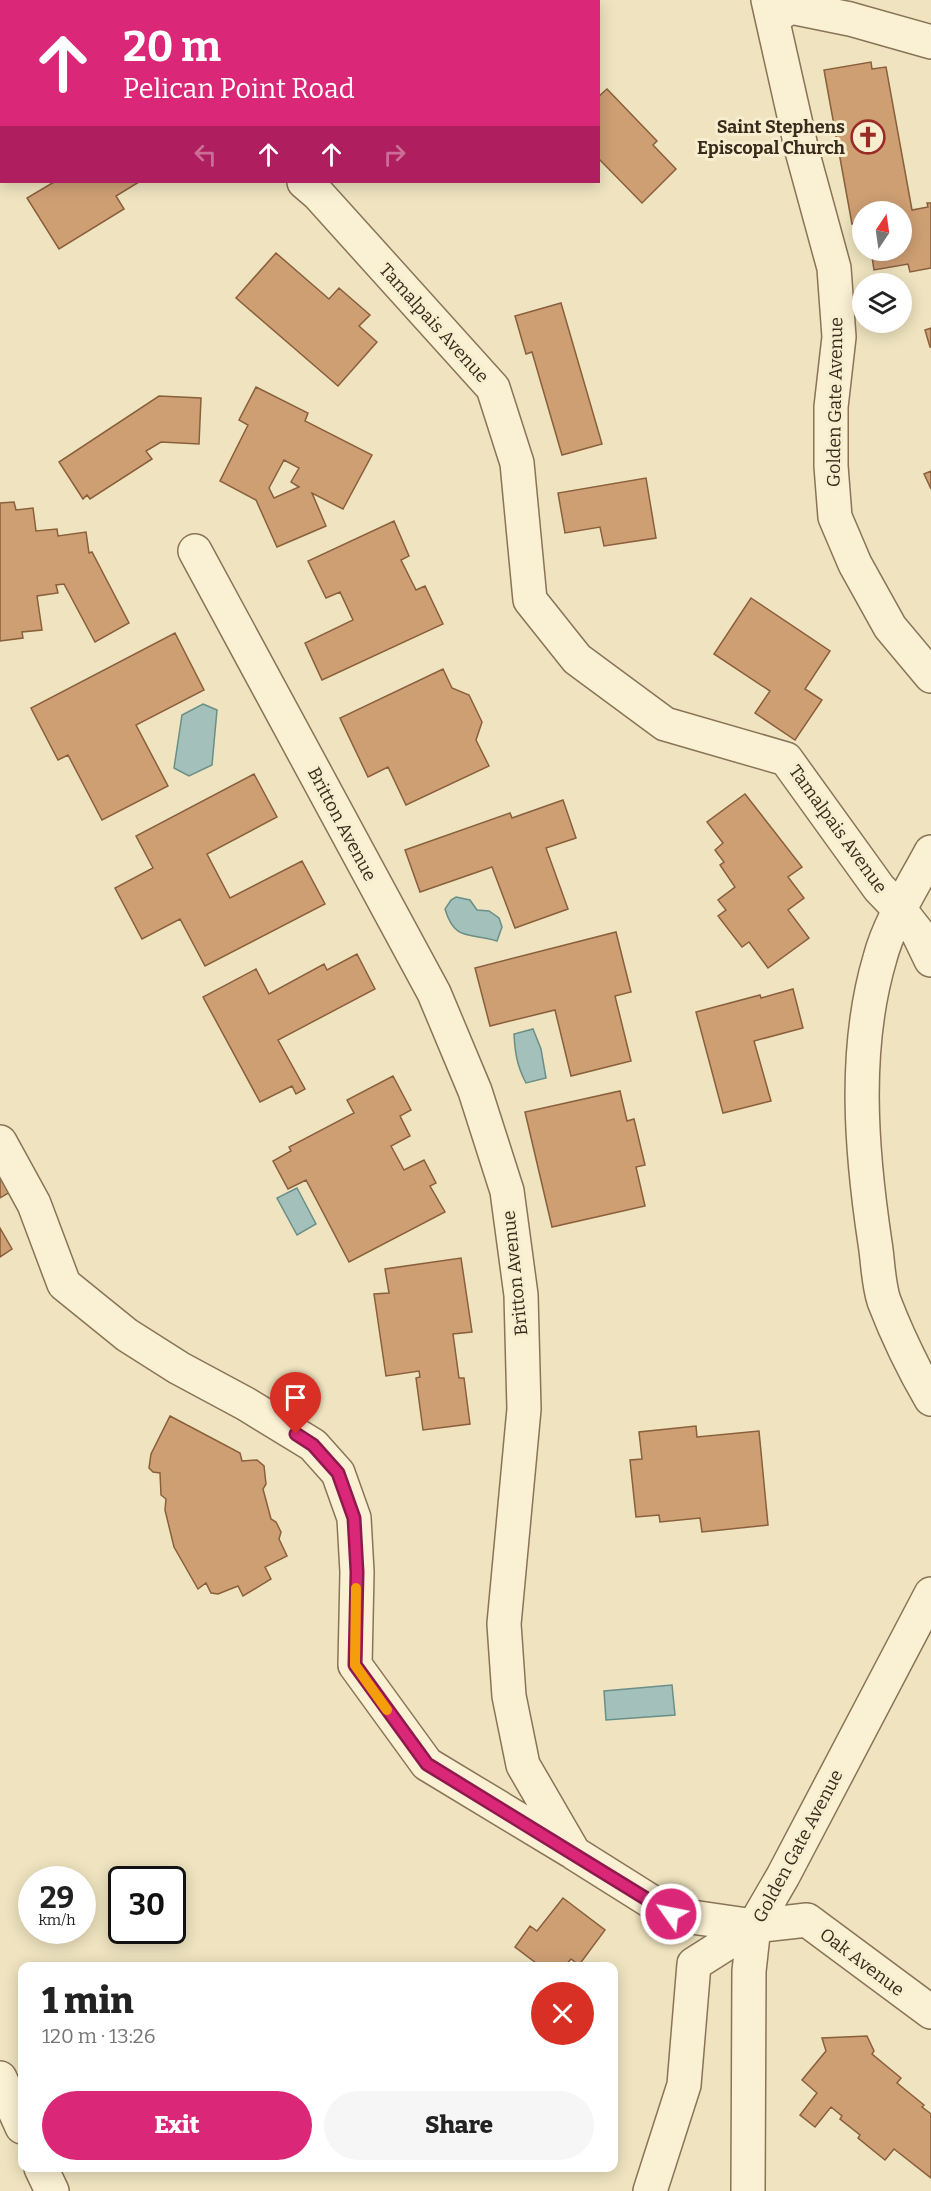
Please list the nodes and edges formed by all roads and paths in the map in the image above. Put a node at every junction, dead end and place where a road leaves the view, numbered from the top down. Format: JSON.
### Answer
{"nodes":[{"id":1,"x":770,"y":9,"type":"edge"},
{"id":2,"x":931,"y":42,"type":"edge"},
{"id":3,"x":305,"y":183,"type":"edge"},
{"id":4,"x":195,"y":551,"type":"dead end"},
{"id":5,"x":931,"y":676,"type":"edge"},
{"id":6,"x":931,"y":852,"type":"edge"},
{"id":7,"x":900,"y":910,"type":"junction"},
{"id":8,"x":931,"y":960,"type":"edge"},
{"id":9,"x":0,"y":1142,"type":"edge"},
{"id":10,"x":931,"y":1400,"type":"edge"},
{"id":11,"x":931,"y":1594,"type":"edge"},
{"id":12,"x":574,"y":1853,"type":"junction"},
{"id":13,"x":754,"y":1926,"type":"junction"},
{"id":14,"x":931,"y":2012,"type":"edge"},
{"id":15,"x":0,"y":2078,"type":"edge"},
{"id":16,"x":18,"y":2118,"type":"edge"},
{"id":17,"x":43,"y":2172,"type":"edge"},
{"id":18,"x":52,"y":2191,"type":"edge"},
{"id":19,"x":650,"y":2191,"type":"edge"},
{"id":20,"x":748,"y":2191,"type":"edge"}],
"edges":[{"from":1,"to":2,"type":"street"},
{"from":1,"to":5,"type":"street","name":"Golden Gate Avenue"},
{"from":3,"to":7,"type":"street","name":"Tamalpais Avenue"},
{"from":4,"to":12,"type":"street","name":"Britton Avenue"},
{"from":6,"to":7,"type":"street"},
{"from":7,"to":8,"type":"street","name":"Tamalpais Avenue"},
{"from":7,"to":10,"type":"street"},
{"from":9,"to":12,"type":"street"},
{"from":11,"to":13,"type":"street","name":"Golden Gate Avenue"},
{"from":12,"to":13,"type":"street","name":"Britton Avenue"},
{"from":13,"to":14,"type":"street","name":"Oak Avenue"},
{"from":13,"to":19,"type":"street"},
{"from":13,"to":20,"type":"street","name":"Golden Gate Avenue"},
{"from":15,"to":16,"type":"street"},
{"from":17,"to":18,"type":"street"}]}
